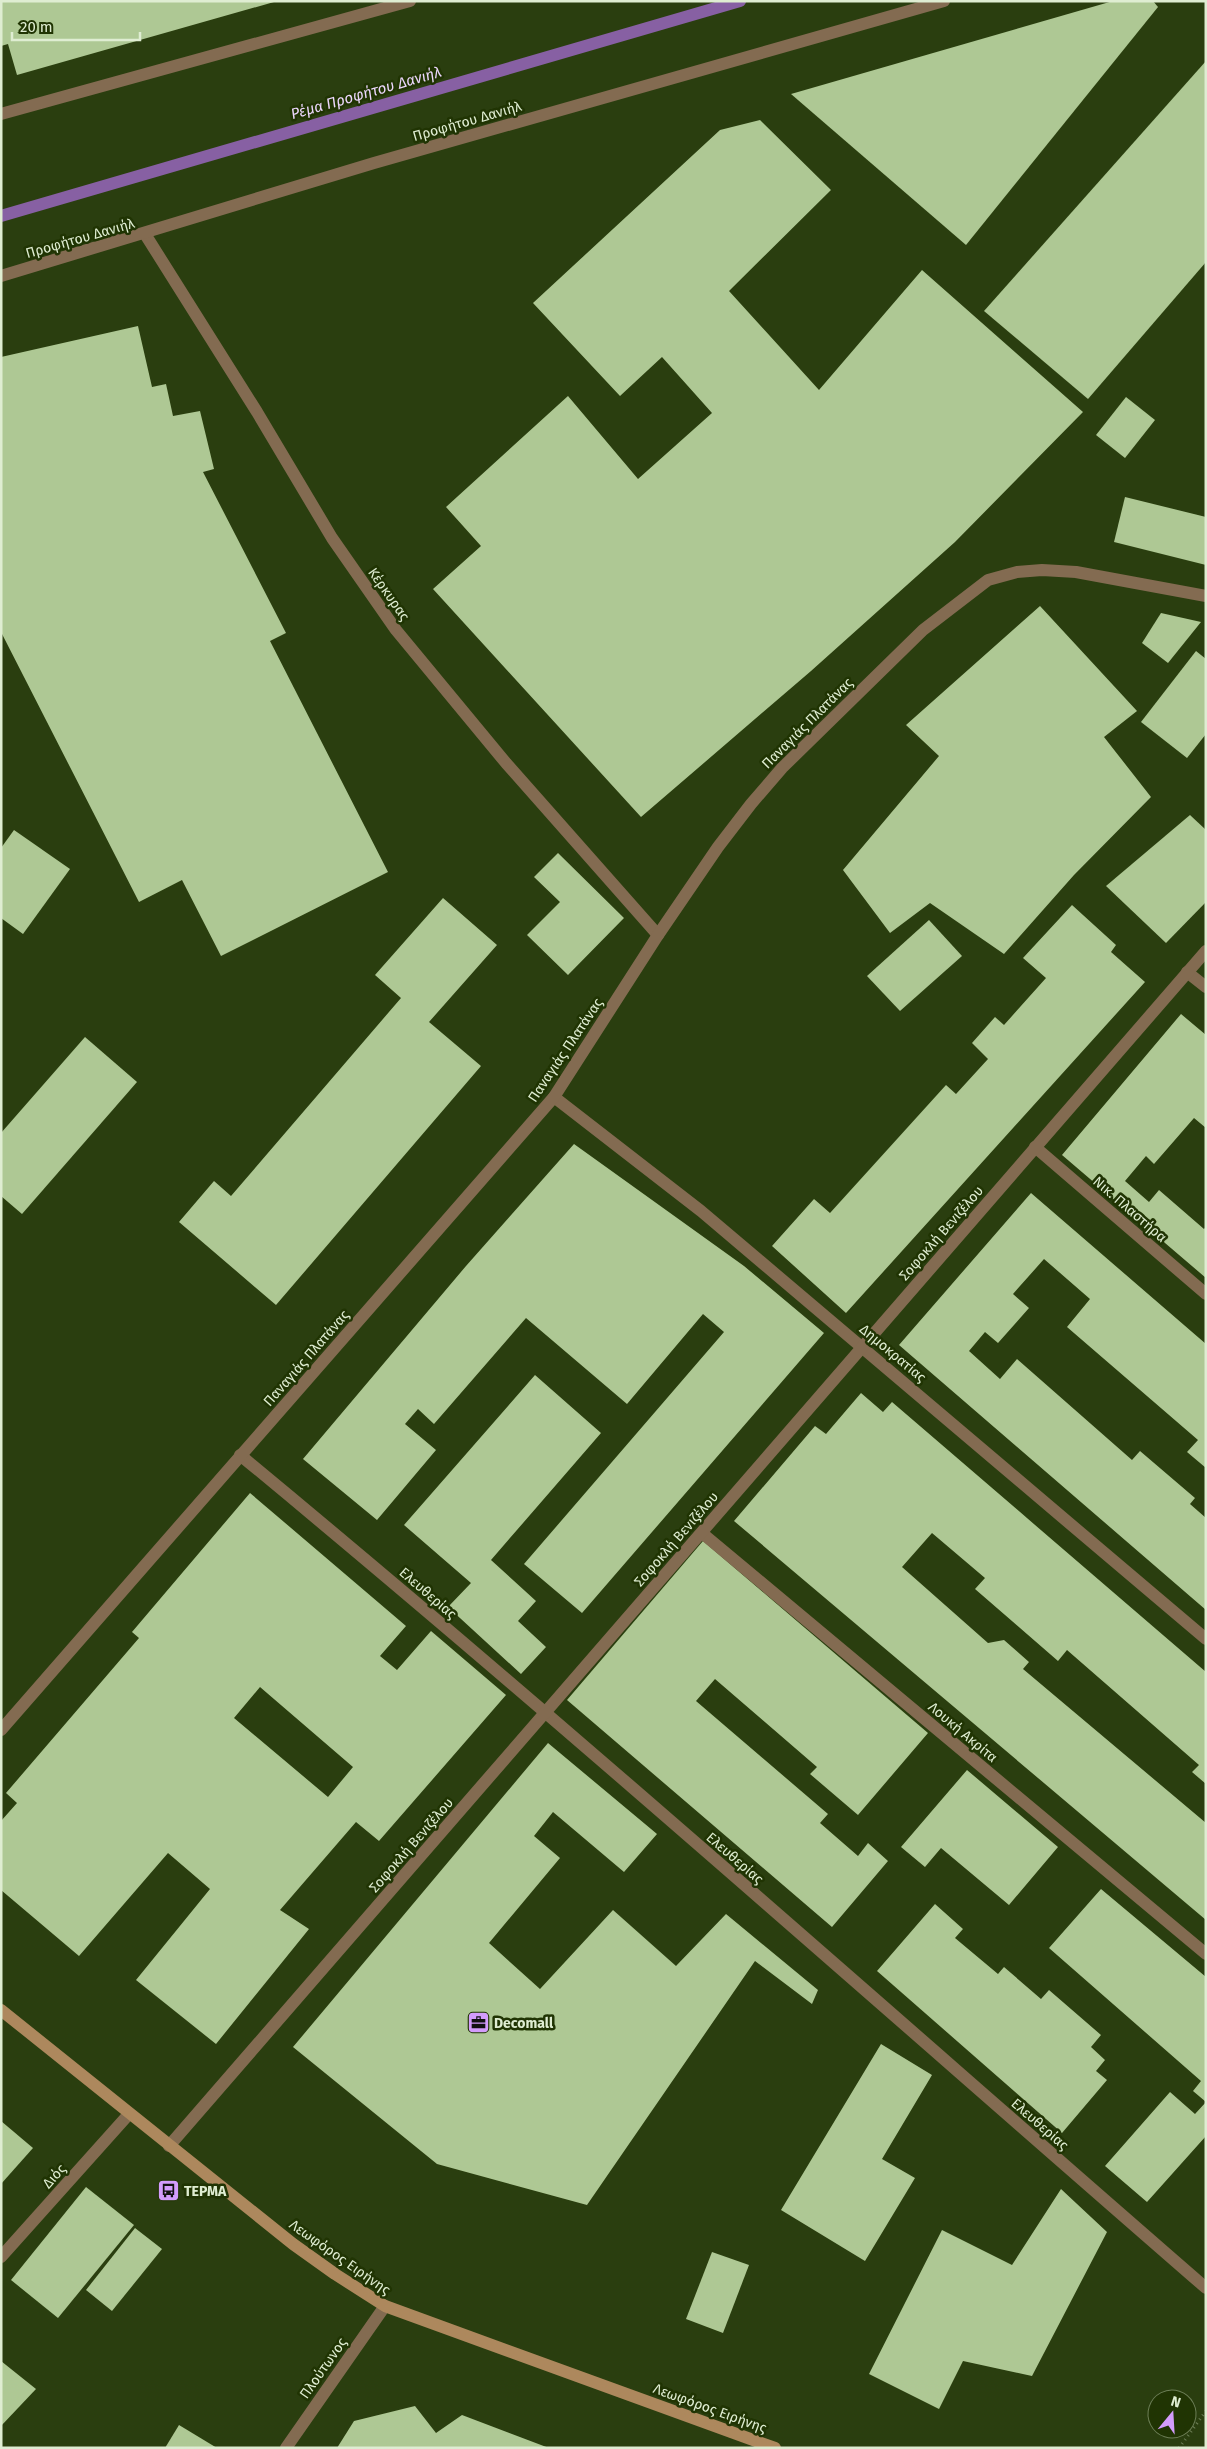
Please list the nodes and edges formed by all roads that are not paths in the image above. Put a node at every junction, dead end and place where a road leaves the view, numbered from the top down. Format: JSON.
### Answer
{"nodes":[{"id":1,"x":410,"y":1,"type":"edge"},
{"id":2,"x":944,"y":1,"type":"edge"},
{"id":3,"x":1,"y":114,"type":"edge"},
{"id":4,"x":144,"y":234,"type":"junction"},
{"id":5,"x":1,"y":276,"type":"edge"},
{"id":6,"x":1206,"y":596,"type":"edge"},
{"id":7,"x":658,"y":935,"type":"junction"},
{"id":8,"x":1206,"y":951,"type":"edge"},
{"id":9,"x":1187,"y":972,"type":"junction"},
{"id":10,"x":1206,"y":987,"type":"edge"},
{"id":11,"x":554,"y":1097,"type":"junction"},
{"id":12,"x":1035,"y":1147,"type":"junction"},
{"id":13,"x":1206,"y":1294,"type":"edge"},
{"id":14,"x":862,"y":1347,"type":"junction"},
{"id":15,"x":240,"y":1455,"type":"junction"},
{"id":16,"x":702,"y":1533,"type":"junction"},
{"id":17,"x":1206,"y":1639,"type":"edge"},
{"id":18,"x":545,"y":1713,"type":"junction"},
{"id":19,"x":1,"y":1730,"type":"edge"},
{"id":20,"x":1206,"y":1954,"type":"edge"},
{"id":21,"x":1,"y":2010,"type":"edge"},
{"id":22,"x":129,"y":2114,"type":"junction"},
{"id":23,"x":169,"y":2146,"type":"junction"},
{"id":24,"x":1,"y":2257,"type":"edge"},
{"id":25,"x":1206,"y":2288,"type":"edge"},
{"id":26,"x":385,"y":2306,"type":"junction"},
{"id":27,"x":286,"y":2448,"type":"edge"},
{"id":28,"x":776,"y":2448,"type":"edge"}],
"edges":[{"from":1,"to":3,"type":"street"},
{"from":2,"to":4,"type":"street","name":"Προφήτου Δανιήλ"},
{"from":4,"to":5,"type":"street","name":"Προφήτου Δανιήλ"},
{"from":4,"to":7,"type":"street","name":"Κέρκυρας"},
{"from":6,"to":7,"type":"street","name":"Παναγιάς Πλατάνας"},
{"from":7,"to":11,"type":"street","name":"Παναγιάς Πλατάνας"},
{"from":8,"to":9,"type":"street","name":"Σοφοκλή Βενιζέλου"},
{"from":9,"to":10,"type":"street"},
{"from":9,"to":12,"type":"street","name":"Σοφοκλή Βενιζέλου"},
{"from":11,"to":14,"type":"street","name":"Δημοκρατίας"},
{"from":11,"to":15,"type":"street","name":"Παναγιάς Πλατάνας"},
{"from":12,"to":13,"type":"street","name":"Νικ. Πλαστήρα"},
{"from":12,"to":14,"type":"street","name":"Σοφοκλή Βενιζέλου"},
{"from":14,"to":16,"type":"street","name":"Σοφοκλή Βενιζέλου"},
{"from":14,"to":17,"type":"street","name":"Δημοκρατίας"},
{"from":15,"to":18,"type":"street","name":"Ελευθερίας"},
{"from":15,"to":19,"type":"street","name":"Παναγιάς Πλατάνας"},
{"from":16,"to":18,"type":"street","name":"Σοφοκλή Βενιζέλου"},
{"from":16,"to":20,"type":"street","name":"Λουκή Ακρίτα"},
{"from":18,"to":23,"type":"street","name":"Σοφοκλή Βενιζέλου"},
{"from":18,"to":25,"type":"street","name":"Ελευθερίας"},
{"from":21,"to":22,"type":"street","name":"Λεωφόρος Ειρήνης"},
{"from":22,"to":23,"type":"street","name":"Λεωφόρος Ειρήνης"},
{"from":22,"to":24,"type":"street","name":"Διός"},
{"from":23,"to":26,"type":"street","name":"Λεωφόρος Ειρήνης"},
{"from":26,"to":27,"type":"street","name":"Πλούτωνος"},
{"from":26,"to":28,"type":"street","name":"Λεωφόρος Ειρήνης"}]}
